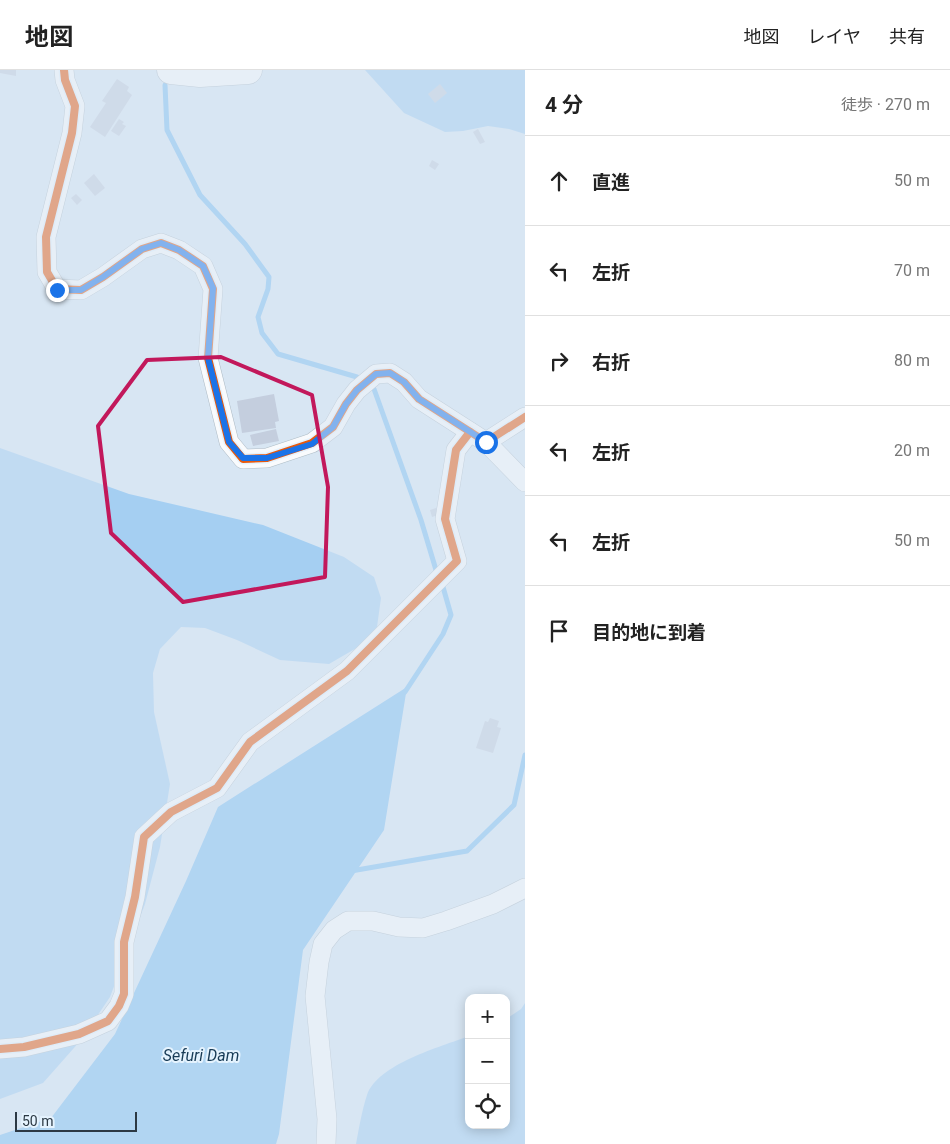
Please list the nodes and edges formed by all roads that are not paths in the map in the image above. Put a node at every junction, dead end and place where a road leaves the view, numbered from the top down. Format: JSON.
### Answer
{"nodes":[{"id":1,"x":64,"y":70,"type":"edge"},
{"id":2,"x":171,"y":70,"type":"edge"},
{"id":3,"x":248,"y":70,"type":"edge"},
{"id":4,"x":525,"y":417,"type":"edge"},
{"id":5,"x":470,"y":432,"type":"junction"},
{"id":6,"x":486,"y":442,"type":"junction"},
{"id":7,"x":525,"y":482,"type":"edge"},
{"id":8,"x":525,"y":888,"type":"edge"},
{"id":9,"x":0,"y":1049,"type":"edge"},
{"id":10,"x":326,"y":1144,"type":"edge"}],
"edges":[{"from":1,"to":5,"type":"street"},
{"from":2,"to":3,"type":"main road"},
{"from":4,"to":6,"type":"street"},
{"from":5,"to":6,"type":"street"},
{"from":5,"to":9,"type":"street"},
{"from":6,"to":7,"type":"street"},
{"from":8,"to":10,"type":"street"}]}
